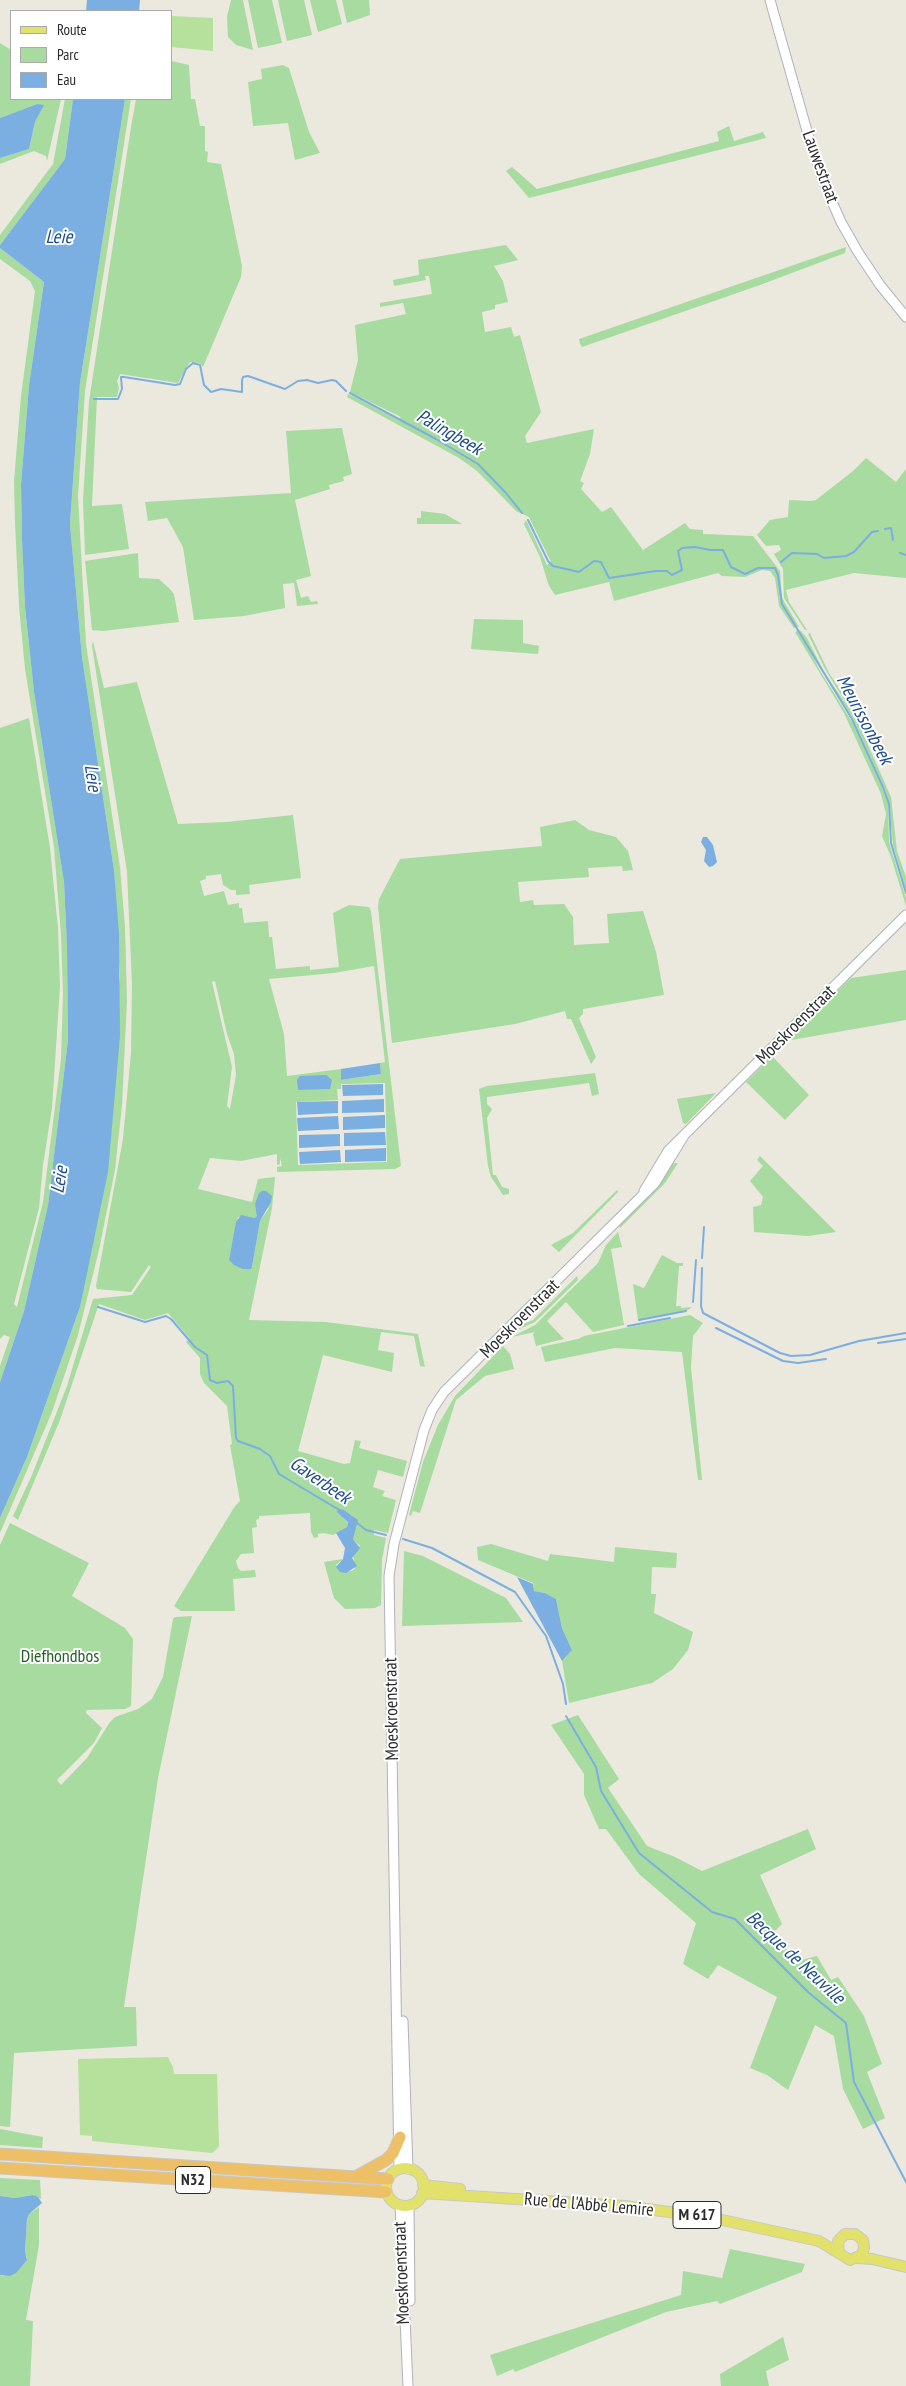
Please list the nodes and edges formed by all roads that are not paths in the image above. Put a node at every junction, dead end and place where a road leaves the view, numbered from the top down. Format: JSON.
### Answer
{"nodes":[{"id":1,"x":770,"y":0,"type":"edge"},
{"id":2,"x":906,"y":317,"type":"edge"},
{"id":3,"x":906,"y":915,"type":"edge"},
{"id":4,"x":397,"y":1976,"type":"junction"},
{"id":5,"x":400,"y":2137,"type":"junction"},
{"id":6,"x":0,"y":2154,"type":"edge"},
{"id":7,"x":0,"y":2168,"type":"edge"},
{"id":8,"x":404,"y":2169,"type":"junction"},
{"id":9,"x":356,"y":2177,"type":"junction"},
{"id":10,"x":388,"y":2179,"type":"junction"},
{"id":11,"x":423,"y":2189,"type":"junction"},
{"id":12,"x":386,"y":2192,"type":"junction"},
{"id":13,"x":404,"y":2206,"type":"junction"},
{"id":14,"x":842,"y":2236,"type":"junction"},
{"id":15,"x":864,"y":2244,"type":"junction"},
{"id":16,"x":839,"y":2253,"type":"junction"},
{"id":17,"x":857,"y":2258,"type":"junction"},
{"id":18,"x":893,"y":2263,"type":"junction"},
{"id":19,"x":906,"y":2268,"type":"edge"},
{"id":20,"x":408,"y":2386,"type":"edge"}],
"edges":[{"from":1,"to":2,"type":"main road","name":"Lauwestraat"},
{"from":3,"to":4,"type":"main road","name":"Moeskroenstraat"},
{"from":4,"to":5,"type":"main road","name":"Moeskroenstraat"},
{"from":4,"to":8,"type":"main road","name":"Moeskroenstraat"},
{"from":5,"to":8,"type":"main road","name":"Moeskroenstraat"},
{"from":5,"to":9,"type":"highway"},
{"from":6,"to":9,"type":"highway","number":"N32"},
{"from":7,"to":12,"type":"highway","number":"N32"},
{"from":8,"to":10,"type":"main road"},
{"from":8,"to":11,"type":"main road"},
{"from":9,"to":10,"type":"highway","number":"N32"},
{"from":10,"to":12,"type":"main road"},
{"from":11,"to":13,"type":"main road"},
{"from":11,"to":14,"type":"main road","name":"Rue de l'Abbé Lemire","number":"M 617"},
{"from":11,"to":16,"type":"main road","name":"Rue de l'Abbé Lemire","number":"M 617"},
{"from":12,"to":13,"type":"main road"},
{"from":13,"to":20,"type":"main road","name":"Moeskroenstraat"},
{"from":14,"to":15,"type":"main road","name":"Rue de l'Abbé Lemire"},
{"from":14,"to":16,"type":"main road"},
{"from":15,"to":17,"type":"main road"},
{"from":15,"to":18,"type":"main road","name":"Rue de l'Abbé Lemire"},
{"from":16,"to":17,"type":"main road","name":"Rue de l'Abbé Lemire"},
{"from":17,"to":18,"type":"main road","name":"Rue de l'Abbé Lemire"},
{"from":18,"to":19,"type":"main road","name":"Rue de l'Abbé Lemire"}]}
